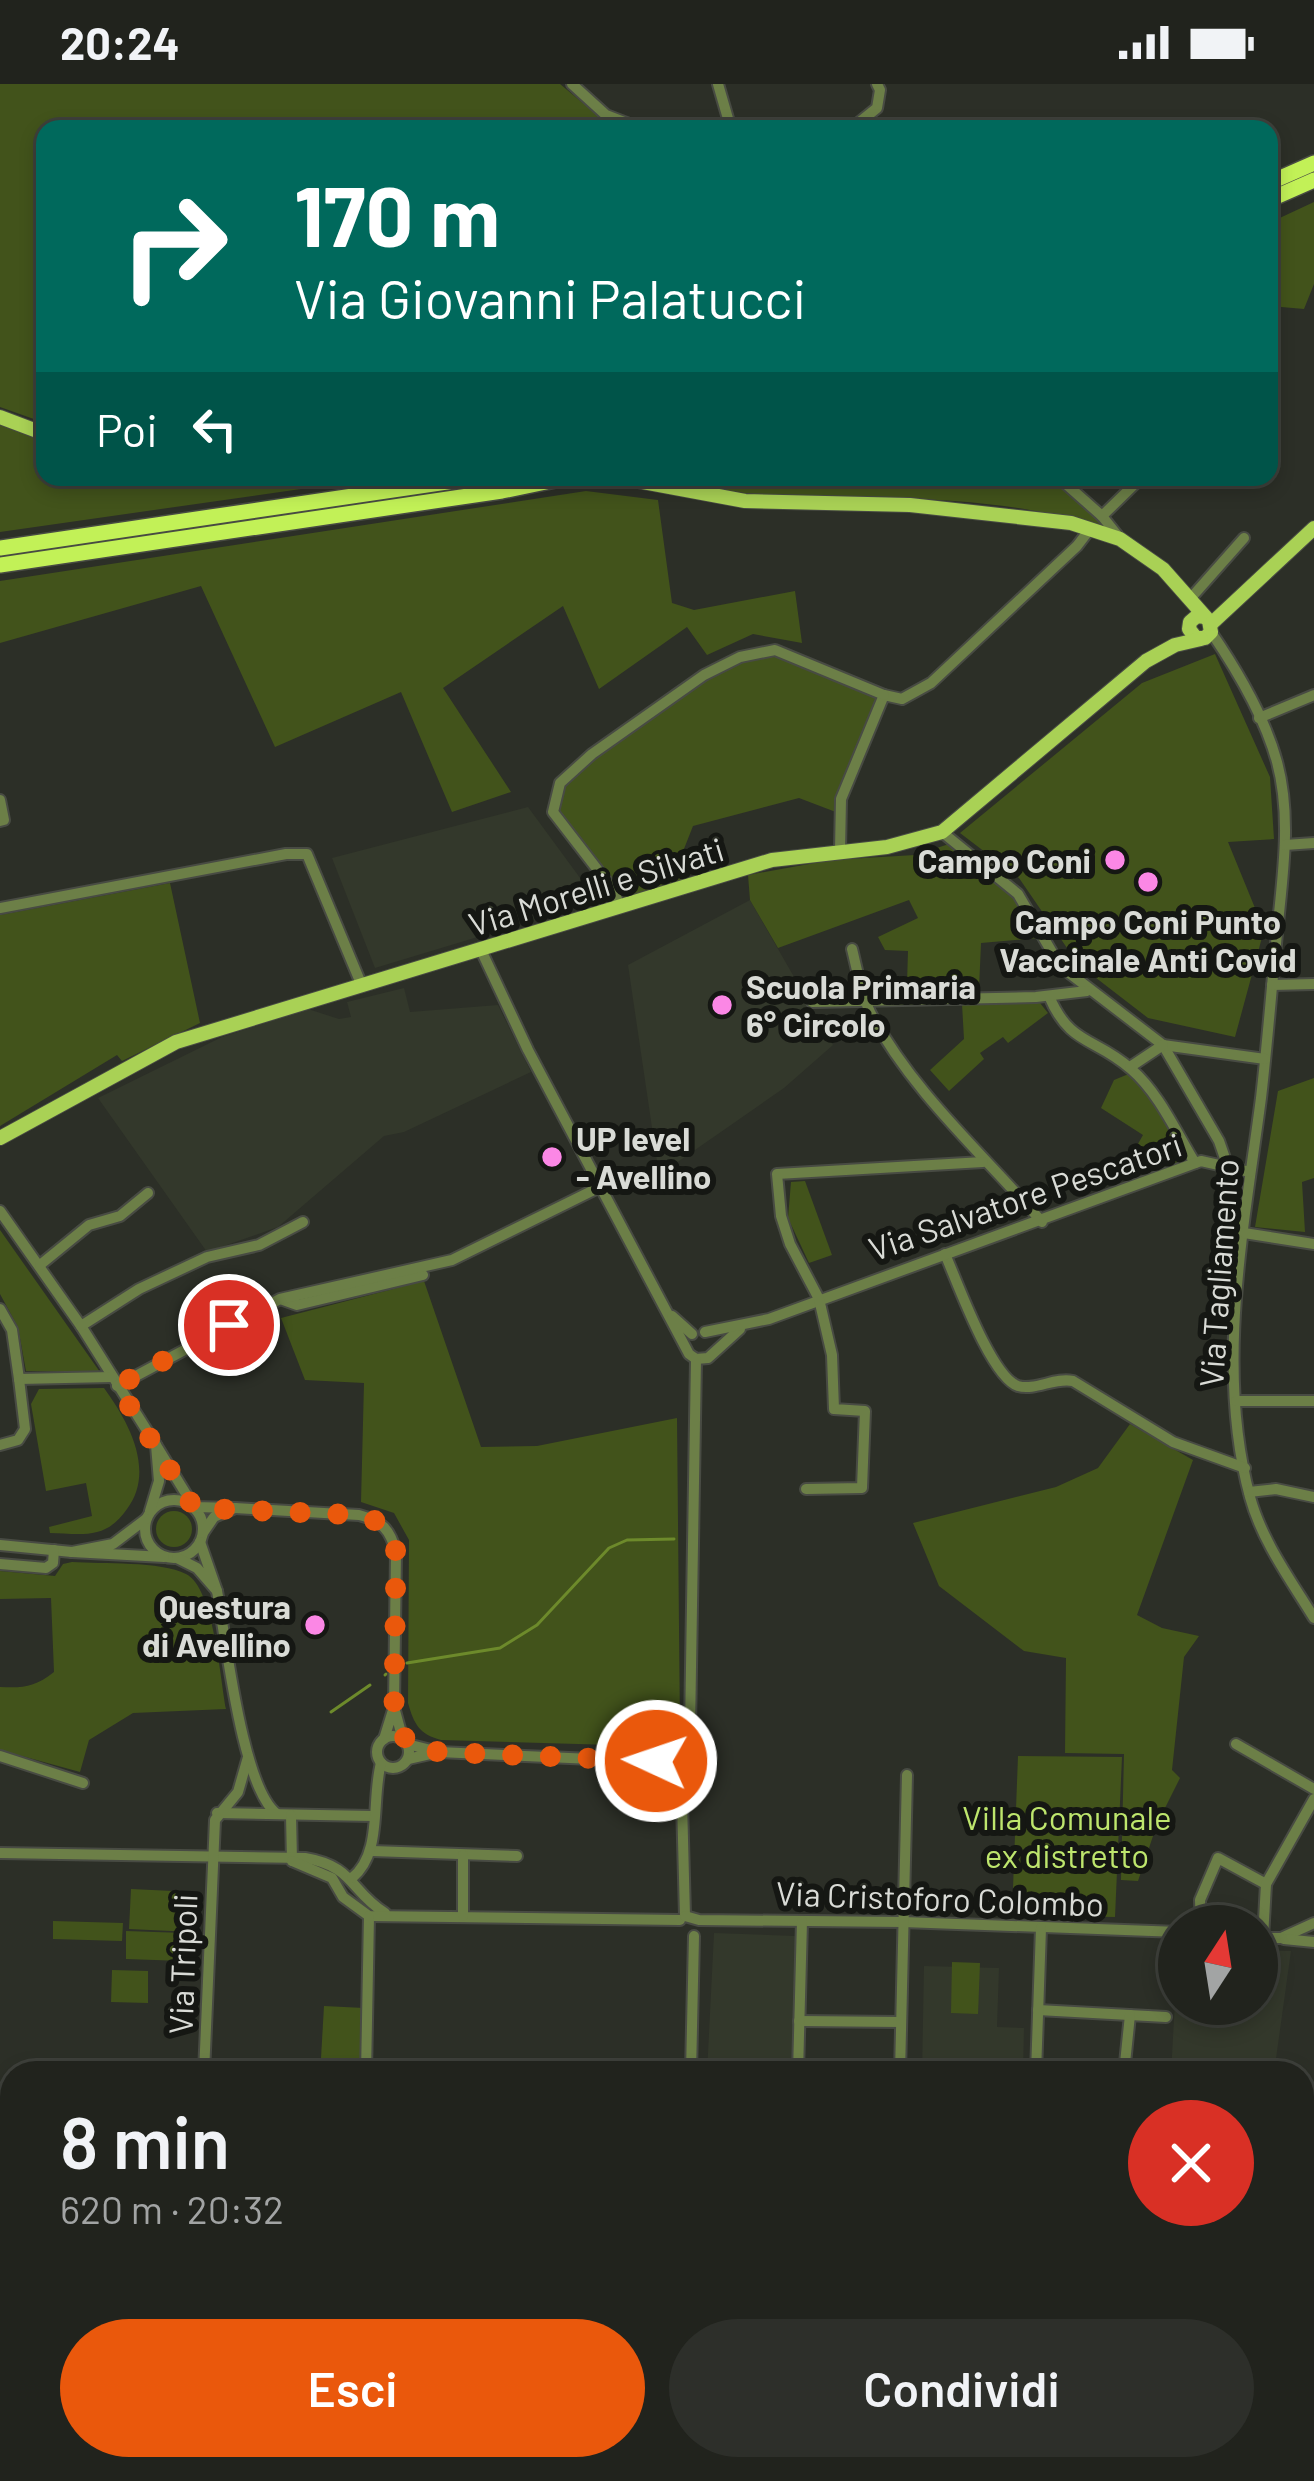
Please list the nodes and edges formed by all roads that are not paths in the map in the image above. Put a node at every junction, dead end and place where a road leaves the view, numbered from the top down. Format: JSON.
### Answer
{"nodes":[{"id":1,"x":572,"y":84,"type":"edge"},
{"id":2,"x":718,"y":84,"type":"edge"},
{"id":3,"x":877,"y":84,"type":"edge"},
{"id":4,"x":619,"y":120,"type":"edge"},
{"id":5,"x":728,"y":120,"type":"edge"},
{"id":6,"x":862,"y":120,"type":"edge"},
{"id":7,"x":1314,"y":163,"type":"edge"},
{"id":8,"x":1278,"y":179,"type":"edge"},
{"id":9,"x":1314,"y":180,"type":"edge"},
{"id":10,"x":1278,"y":196,"type":"edge"},
{"id":11,"x":0,"y":417,"type":"edge"},
{"id":12,"x":36,"y":431,"type":"edge"},
{"id":13,"x":420,"y":486,"type":"edge"},
{"id":14,"x":517,"y":486,"type":"edge"},
{"id":15,"x":664,"y":486,"type":"edge"},
{"id":16,"x":1068,"y":486,"type":"edge"},
{"id":17,"x":1133,"y":486,"type":"edge"},
{"id":18,"x":1102,"y":516,"type":"junction"},
{"id":19,"x":1090,"y":529,"type":"junction"},
{"id":20,"x":1244,"y":538,"type":"dead end"},
{"id":21,"x":1311,"y":538,"type":"edge"},
{"id":22,"x":1120,"y":539,"type":"junction"},
{"id":23,"x":0,"y":548,"type":"edge"},
{"id":24,"x":0,"y":565,"type":"edge"},
{"id":25,"x":1190,"y":599,"type":"junction"},
{"id":26,"x":1202,"y":628,"type":"junction"},
{"id":27,"x":884,"y":694,"type":"junction"},
{"id":28,"x":1314,"y":695,"type":"edge"},
{"id":29,"x":1258,"y":718,"type":"junction"},
{"id":30,"x":0,"y":800,"type":"edge"},
{"id":31,"x":0,"y":821,"type":"edge"},
{"id":32,"x":941,"y":832,"type":"junction"},
{"id":33,"x":1314,"y":843,"type":"edge"},
{"id":34,"x":1285,"y":845,"type":"junction"},
{"id":35,"x":841,"y":850,"type":"junction"},
{"id":36,"x":620,"y":907,"type":"junction"},
{"id":37,"x":0,"y":908,"type":"edge"},
{"id":38,"x":852,"y":949,"type":"dead end"},
{"id":39,"x":481,"y":950,"type":"junction"},
{"id":40,"x":1272,"y":985,"type":"junction"},
{"id":41,"x":1314,"y":985,"type":"edge"},
{"id":42,"x":362,"y":986,"type":"junction"},
{"id":43,"x":1087,"y":991,"type":"junction"},
{"id":44,"x":1049,"y":996,"type":"junction"},
{"id":45,"x":866,"y":1000,"type":"junction"},
{"id":46,"x":812,"y":1002,"type":"dead end"},
{"id":47,"x":1163,"y":1045,"type":"junction"},
{"id":48,"x":1265,"y":1059,"type":"junction"},
{"id":49,"x":1130,"y":1067,"type":"junction"},
{"id":50,"x":0,"y":1138,"type":"edge"},
{"id":51,"x":983,"y":1162,"type":"junction"},
{"id":52,"x":1195,"y":1163,"type":"junction"},
{"id":53,"x":1228,"y":1168,"type":"junction"},
{"id":54,"x":1250,"y":1172,"type":"junction"},
{"id":55,"x":602,"y":1186,"type":"junction"},
{"id":56,"x":148,"y":1193,"type":"dead end"},
{"id":57,"x":0,"y":1210,"type":"edge"},
{"id":58,"x":303,"y":1222,"type":"dead end"},
{"id":59,"x":1042,"y":1222,"type":"junction"},
{"id":60,"x":1244,"y":1233,"type":"junction"},
{"id":61,"x":1314,"y":1244,"type":"edge"},
{"id":62,"x":945,"y":1255,"type":"junction"},
{"id":63,"x":40,"y":1265,"type":"junction"},
{"id":64,"x":423,"y":1275,"type":"dead end"},
{"id":65,"x":280,"y":1299,"type":"junction"},
{"id":66,"x":819,"y":1299,"type":"junction"},
{"id":67,"x":0,"y":1309,"type":"edge"},
{"id":68,"x":81,"y":1326,"type":"junction"},
{"id":69,"x":742,"y":1327,"type":"junction"},
{"id":70,"x":694,"y":1337,"type":"junction"},
{"id":71,"x":706,"y":1355,"type":"junction"},
{"id":72,"x":19,"y":1379,"type":"junction"},
{"id":73,"x":114,"y":1382,"type":"junction"},
{"id":74,"x":1236,"y":1401,"type":"junction"},
{"id":75,"x":1314,"y":1401,"type":"edge"},
{"id":76,"x":0,"y":1445,"type":"edge"},
{"id":77,"x":155,"y":1445,"type":"junction"},
{"id":78,"x":1245,"y":1468,"type":"junction"},
{"id":79,"x":806,"y":1489,"type":"dead end"},
{"id":80,"x":1249,"y":1492,"type":"junction"},
{"id":81,"x":1314,"y":1497,"type":"edge"},
{"id":82,"x":194,"y":1508,"type":"junction"},
{"id":83,"x":235,"y":1508,"type":"junction"},
{"id":84,"x":148,"y":1515,"type":"junction"},
{"id":85,"x":201,"y":1538,"type":"junction"},
{"id":86,"x":0,"y":1545,"type":"edge"},
{"id":87,"x":54,"y":1550,"type":"junction"},
{"id":88,"x":72,"y":1552,"type":"junction"},
{"id":89,"x":172,"y":1557,"type":"junction"},
{"id":90,"x":0,"y":1564,"type":"edge"},
{"id":91,"x":217,"y":1591,"type":"junction"},
{"id":92,"x":1314,"y":1618,"type":"edge"},
{"id":93,"x":394,"y":1707,"type":"junction"},
{"id":94,"x":383,"y":1739,"type":"junction"},
{"id":95,"x":405,"y":1742,"type":"junction"},
{"id":96,"x":1236,"y":1744,"type":"dead end"},
{"id":97,"x":439,"y":1752,"type":"junction"},
{"id":98,"x":0,"y":1756,"type":"edge"},
{"id":99,"x":248,"y":1757,"type":"junction"},
{"id":100,"x":408,"y":1759,"type":"junction"},
{"id":101,"x":381,"y":1763,"type":"junction"},
{"id":102,"x":681,"y":1763,"type":"junction"},
{"id":103,"x":907,"y":1775,"type":"dead end"},
{"id":104,"x":83,"y":1783,"type":"dead end"},
{"id":105,"x":1314,"y":1790,"type":"edge"},
{"id":106,"x":238,"y":1792,"type":"junction"},
{"id":107,"x":259,"y":1794,"type":"junction"},
{"id":108,"x":1314,"y":1799,"type":"edge"},
{"id":109,"x":217,"y":1813,"type":"junction"},
{"id":110,"x":277,"y":1814,"type":"junction"},
{"id":111,"x":291,"y":1815,"type":"junction"},
{"id":112,"x":372,"y":1816,"type":"junction"},
{"id":113,"x":372,"y":1851,"type":"junction"},
{"id":114,"x":0,"y":1852,"type":"edge"},
{"id":115,"x":464,"y":1855,"type":"junction"},
{"id":116,"x":517,"y":1856,"type":"dead end"},
{"id":117,"x":213,"y":1858,"type":"junction"},
{"id":118,"x":292,"y":1861,"type":"junction"},
{"id":119,"x":346,"y":1879,"type":"junction"},
{"id":120,"x":1266,"y":1884,"type":"junction"},
{"id":121,"x":347,"y":1899,"type":"junction"},
{"id":122,"x":1201,"y":1905,"type":"edge"},
{"id":123,"x":1264,"y":1905,"type":"edge"},
{"id":124,"x":387,"y":1915,"type":"junction"},
{"id":125,"x":369,"y":1916,"type":"junction"},
{"id":126,"x":463,"y":1916,"type":"junction"},
{"id":127,"x":682,"y":1918,"type":"junction"},
{"id":128,"x":698,"y":1920,"type":"junction"},
{"id":129,"x":802,"y":1921,"type":"junction"},
{"id":130,"x":903,"y":1922,"type":"junction"},
{"id":131,"x":1314,"y":1923,"type":"edge"},
{"id":132,"x":1041,"y":1928,"type":"junction"},
{"id":133,"x":1158,"y":1932,"type":"edge"},
{"id":134,"x":694,"y":1936,"type":"junction"},
{"id":135,"x":1278,"y":1939,"type":"edge"},
{"id":136,"x":1281,"y":1939,"type":"junction"},
{"id":137,"x":1314,"y":1942,"type":"edge"},
{"id":138,"x":1038,"y":2010,"type":"junction"},
{"id":139,"x":1130,"y":2015,"type":"junction"},
{"id":140,"x":1158,"y":2017,"type":"edge"},
{"id":141,"x":799,"y":2021,"type":"junction"},
{"id":142,"x":901,"y":2022,"type":"junction"},
{"id":143,"x":204,"y":2061,"type":"edge"},
{"id":144,"x":366,"y":2061,"type":"edge"},
{"id":145,"x":691,"y":2061,"type":"edge"},
{"id":146,"x":798,"y":2061,"type":"edge"},
{"id":147,"x":900,"y":2061,"type":"edge"},
{"id":148,"x":1036,"y":2061,"type":"edge"},
{"id":149,"x":1125,"y":2061,"type":"edge"}],
"edges":[{"from":1,"to":4,"type":"street"},
{"from":2,"to":5,"type":"street"},
{"from":3,"to":6,"type":"street"},
{"from":7,"to":8,"type":"highway"},
{"from":9,"to":10,"type":"highway"},
{"from":11,"to":12,"type":"main road"},
{"from":13,"to":23,"type":"highway"},
{"from":14,"to":24,"type":"highway"},
{"from":15,"to":19,"type":"main road"},
{"from":16,"to":18,"type":"street"},
{"from":17,"to":18,"type":"street"},
{"from":18,"to":22,"type":"street"},
{"from":19,"to":22,"type":"main road"},
{"from":19,"to":27,"type":"street"},
{"from":20,"to":25,"type":"street"},
{"from":21,"to":26,"type":"main road","name":"Via Morelli e Silvati"},
{"from":22,"to":25,"type":"main road"},
{"from":25,"to":26,"type":"main road"},
{"from":26,"to":29,"type":"street","name":"Via Tagliamento"},
{"from":26,"to":32,"type":"main road","name":"Via Morelli e Silvati"},
{"from":27,"to":35,"type":"street"},
{"from":27,"to":36,"type":"street"},
{"from":28,"to":29,"type":"street"},
{"from":29,"to":34,"type":"street","name":"Via Tagliamento"},
{"from":30,"to":31,"type":"street"},
{"from":32,"to":35,"type":"main road","name":"Via Morelli e Silvati"},
{"from":32,"to":43,"type":"street"},
{"from":33,"to":34,"type":"street"},
{"from":34,"to":40,"type":"street","name":"Via Tagliamento"},
{"from":35,"to":36,"type":"main road","name":"Via Morelli e Silvati"},
{"from":36,"to":39,"type":"main road","name":"Via Morelli e Silvati"},
{"from":37,"to":42,"type":"street"},
{"from":38,"to":45,"type":"street"},
{"from":39,"to":42,"type":"main road","name":"Via Morelli e Silvati"},
{"from":39,"to":55,"type":"street"},
{"from":40,"to":41,"type":"street"},
{"from":40,"to":48,"type":"street","name":"Via Tagliamento"},
{"from":42,"to":50,"type":"main road","name":"Via Morelli e Silvati"},
{"from":43,"to":44,"type":"street"},
{"from":43,"to":47,"type":"street"},
{"from":44,"to":45,"type":"street"},
{"from":44,"to":49,"type":"street"},
{"from":45,"to":46,"type":"street"},
{"from":45,"to":51,"type":"street"},
{"from":47,"to":48,"type":"street"},
{"from":47,"to":49,"type":"street"},
{"from":47,"to":53,"type":"street"},
{"from":48,"to":54,"type":"street","name":"Via Tagliamento"},
{"from":49,"to":52,"type":"street"},
{"from":51,"to":59,"type":"street"},
{"from":51,"to":66,"type":"street"},
{"from":52,"to":53,"type":"street","name":"Via Salvatore Pescatori"},
{"from":52,"to":59,"type":"street","name":"Via Salvatore Pescatori"},
{"from":53,"to":54,"type":"street","name":"Via Salvatore Pescatori"},
{"from":54,"to":60,"type":"street","name":"Via Tagliamento"},
{"from":55,"to":65,"type":"street"},
{"from":55,"to":70,"type":"street"},
{"from":56,"to":63,"type":"street"},
{"from":57,"to":63,"type":"street"},
{"from":58,"to":68,"type":"street"},
{"from":59,"to":62,"type":"street","name":"Via Salvatore Pescatori"},
{"from":60,"to":61,"type":"street"},
{"from":60,"to":74,"type":"street","name":"Via Tagliamento"},
{"from":62,"to":66,"type":"street","name":"Via Salvatore Pescatori"},
{"from":62,"to":78,"type":"street"},
{"from":63,"to":68,"type":"street"},
{"from":64,"to":65,"type":"street"},
{"from":65,"to":73,"type":"street"},
{"from":66,"to":69,"type":"street","name":"Via Salvatore Pescatori"},
{"from":66,"to":79,"type":"street"},
{"from":67,"to":72,"type":"street"},
{"from":68,"to":73,"type":"street"},
{"from":69,"to":70,"type":"street","name":"Via Salvatore Pescatori"},
{"from":69,"to":71,"type":"street","name":"Via Salvatore Pescatori"},
{"from":70,"to":71,"type":"street"},
{"from":70,"to":71,"type":"street"},
{"from":71,"to":102,"type":"street"},
{"from":72,"to":73,"type":"street"},
{"from":72,"to":76,"type":"street"},
{"from":73,"to":77,"type":"street"},
{"from":74,"to":75,"type":"street"},
{"from":74,"to":78,"type":"street","name":"Via Tagliamento"},
{"from":77,"to":82,"type":"street"},
{"from":77,"to":84,"type":"street"},
{"from":78,"to":80,"type":"street","name":"Via Tagliamento"},
{"from":80,"to":81,"type":"street"},
{"from":80,"to":92,"type":"street","name":"Via Tagliamento"},
{"from":82,"to":83,"type":"street"},
{"from":82,"to":84,"type":"street"},
{"from":82,"to":85,"type":"street"},
{"from":83,"to":85,"type":"street"},
{"from":83,"to":93,"type":"street"},
{"from":84,"to":88,"type":"street"},
{"from":84,"to":89,"type":"street"},
{"from":85,"to":89,"type":"street"},
{"from":85,"to":91,"type":"street"},
{"from":86,"to":87,"type":"street"},
{"from":87,"to":88,"type":"street"},
{"from":87,"to":90,"type":"street"},
{"from":88,"to":89,"type":"street"},
{"from":89,"to":91,"type":"street"},
{"from":91,"to":99,"type":"street"},
{"from":93,"to":94,"type":"street"},
{"from":93,"to":95,"type":"street"},
{"from":94,"to":95,"type":"street"},
{"from":94,"to":101,"type":"street"},
{"from":95,"to":97,"type":"street"},
{"from":95,"to":100,"type":"street"},
{"from":96,"to":105,"type":"street"},
{"from":97,"to":100,"type":"street"},
{"from":97,"to":102,"type":"street"},
{"from":98,"to":104,"type":"street"},
{"from":99,"to":106,"type":"street"},
{"from":99,"to":107,"type":"street"},
{"from":100,"to":101,"type":"street"},
{"from":101,"to":112,"type":"street"},
{"from":102,"to":127,"type":"street"},
{"from":103,"to":130,"type":"street"},
{"from":106,"to":107,"type":"street"},
{"from":106,"to":109,"type":"street"},
{"from":107,"to":110,"type":"street"},
{"from":108,"to":120,"type":"street"},
{"from":109,"to":110,"type":"street"},
{"from":109,"to":117,"type":"street","name":"Via Tripoli"},
{"from":110,"to":111,"type":"street"},
{"from":111,"to":112,"type":"street"},
{"from":111,"to":118,"type":"street"},
{"from":112,"to":113,"type":"street"},
{"from":113,"to":115,"type":"street"},
{"from":113,"to":119,"type":"street"},
{"from":114,"to":117,"type":"street"},
{"from":115,"to":116,"type":"street"},
{"from":115,"to":126,"type":"street"},
{"from":117,"to":118,"type":"street"},
{"from":117,"to":143,"type":"street","name":"Via Tripoli"},
{"from":118,"to":119,"type":"street"},
{"from":119,"to":121,"type":"street"},
{"from":119,"to":121,"type":"street"},
{"from":119,"to":124,"type":"street"},
{"from":120,"to":122,"type":"street"},
{"from":120,"to":123,"type":"street"},
{"from":121,"to":125,"type":"street"},
{"from":124,"to":125,"type":"street"},
{"from":124,"to":126,"type":"street"},
{"from":125,"to":144,"type":"street"},
{"from":126,"to":127,"type":"street"},
{"from":127,"to":128,"type":"street","name":"Via Cristoforo Colombo"},
{"from":127,"to":134,"type":"street"},
{"from":128,"to":129,"type":"street","name":"Via Cristoforo Colombo"},
{"from":128,"to":134,"type":"street"},
{"from":129,"to":130,"type":"street","name":"Via Cristoforo Colombo"},
{"from":129,"to":141,"type":"street"},
{"from":130,"to":132,"type":"street","name":"Via Cristoforo Colombo"},
{"from":130,"to":142,"type":"street"},
{"from":131,"to":136,"type":"street"},
{"from":132,"to":133,"type":"street","name":"Via Cristoforo Colombo"},
{"from":132,"to":138,"type":"street"},
{"from":134,"to":145,"type":"street"},
{"from":135,"to":136,"type":"street"},
{"from":136,"to":137,"type":"street"},
{"from":138,"to":139,"type":"street"},
{"from":138,"to":148,"type":"street"},
{"from":139,"to":140,"type":"street"},
{"from":139,"to":149,"type":"street"},
{"from":141,"to":142,"type":"street"},
{"from":141,"to":146,"type":"street"},
{"from":142,"to":147,"type":"street"}]}
